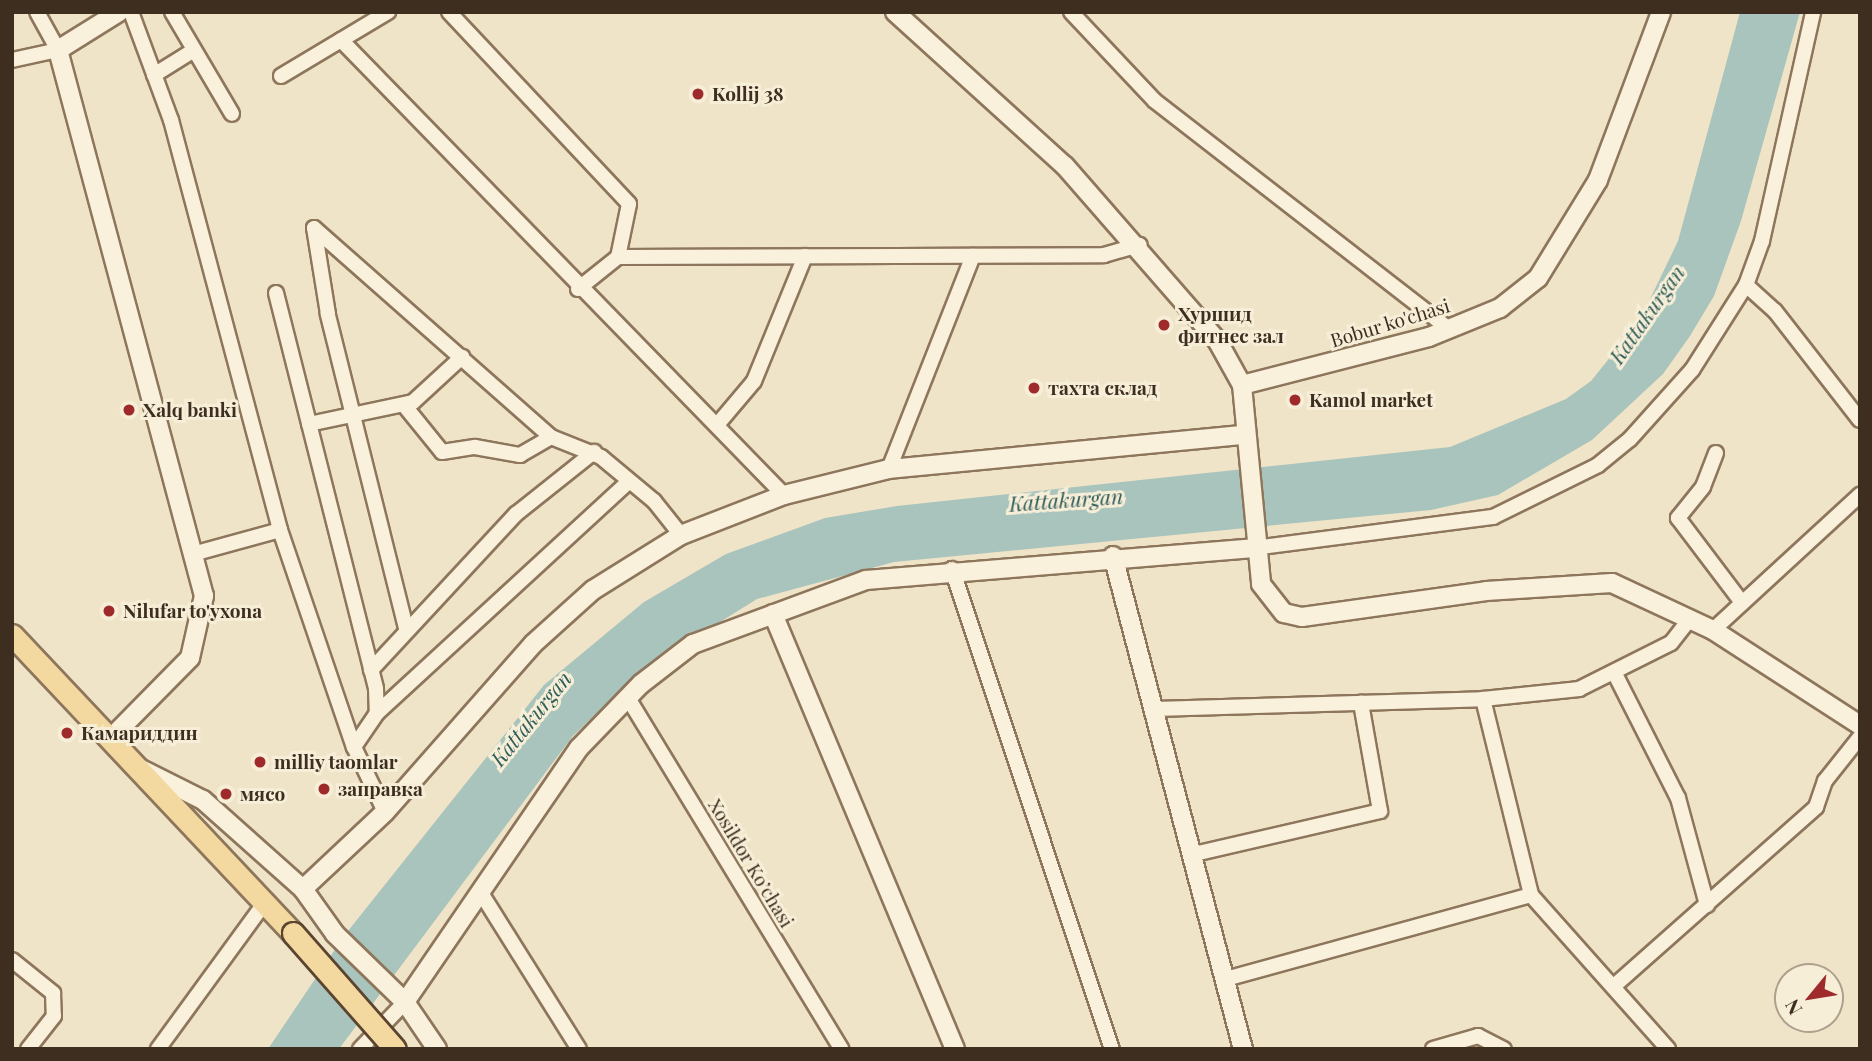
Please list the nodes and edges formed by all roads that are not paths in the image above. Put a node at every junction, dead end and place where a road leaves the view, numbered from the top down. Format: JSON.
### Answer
{"nodes":[{"id":1,"x":37,"y":12,"type":"edge"},
{"id":2,"x":118,"y":12,"type":"edge"},
{"id":3,"x":131,"y":12,"type":"edge"},
{"id":4,"x":172,"y":12,"type":"edge"},
{"id":5,"x":388,"y":12,"type":"edge"},
{"id":6,"x":449,"y":12,"type":"edge"},
{"id":7,"x":895,"y":12,"type":"edge"},
{"id":8,"x":1072,"y":12,"type":"edge"},
{"id":9,"x":1661,"y":12,"type":"edge"},
{"id":10,"x":1813,"y":12,"type":"edge"},
{"id":11,"x":341,"y":40,"type":"junction"},
{"id":12,"x":58,"y":50,"type":"junction"},
{"id":13,"x":194,"y":50,"type":"junction"},
{"id":14,"x":12,"y":60,"type":"edge"},
{"id":15,"x":154,"y":75,"type":"junction"},
{"id":16,"x":281,"y":76,"type":"dead end"},
{"id":17,"x":232,"y":114,"type":"dead end"},
{"id":18,"x":1140,"y":245,"type":"junction"},
{"id":19,"x":806,"y":256,"type":"junction"},
{"id":20,"x":973,"y":256,"type":"junction"},
{"id":21,"x":618,"y":257,"type":"junction"},
{"id":22,"x":1746,"y":285,"type":"junction"},
{"id":23,"x":578,"y":289,"type":"junction"},
{"id":24,"x":276,"y":293,"type":"dead end"},
{"id":25,"x":1449,"y":329,"type":"junction"},
{"id":26,"x":462,"y":358,"type":"junction"},
{"id":27,"x":1242,"y":385,"type":"junction"},
{"id":28,"x":404,"y":405,"type":"junction"},
{"id":29,"x":355,"y":415,"type":"junction"},
{"id":30,"x":1860,"y":420,"type":"edge"},
{"id":31,"x":309,"y":424,"type":"junction"},
{"id":32,"x":717,"y":425,"type":"junction"},
{"id":33,"x":1245,"y":435,"type":"junction"},
{"id":34,"x":551,"y":437,"type":"junction"},
{"id":35,"x":594,"y":452,"type":"junction"},
{"id":36,"x":1716,"y":453,"type":"dead end"},
{"id":37,"x":890,"y":469,"type":"junction"},
{"id":38,"x":626,"y":484,"type":"junction"},
{"id":39,"x":784,"y":495,"type":"junction"},
{"id":40,"x":1860,"y":495,"type":"edge"},
{"id":41,"x":280,"y":530,"type":"junction"},
{"id":42,"x":681,"y":535,"type":"junction"},
{"id":43,"x":1253,"y":542,"type":"junction"},
{"id":44,"x":193,"y":554,"type":"junction"},
{"id":45,"x":1113,"y":556,"type":"junction"},
{"id":46,"x":952,"y":569,"type":"junction"},
{"id":47,"x":1740,"y":600,"type":"junction"},
{"id":48,"x":773,"y":614,"type":"junction"},
{"id":49,"x":1689,"y":621,"type":"junction"},
{"id":50,"x":406,"y":628,"type":"junction"},
{"id":51,"x":1713,"y":630,"type":"junction"},
{"id":52,"x":12,"y":635,"type":"edge"},
{"id":53,"x":371,"y":670,"type":"junction"},
{"id":54,"x":1614,"y":672,"type":"junction"},
{"id":55,"x":628,"y":698,"type":"junction"},
{"id":56,"x":1483,"y":699,"type":"junction"},
{"id":57,"x":1361,"y":703,"type":"junction"},
{"id":58,"x":1156,"y":709,"type":"junction"},
{"id":59,"x":377,"y":713,"type":"junction"},
{"id":60,"x":1860,"y":725,"type":"edge"},
{"id":61,"x":1860,"y":737,"type":"edge"},
{"id":62,"x":110,"y":739,"type":"junction"},
{"id":63,"x":354,"y":747,"type":"junction"},
{"id":64,"x":135,"y":766,"type":"junction"},
{"id":65,"x":385,"y":812,"type":"junction"},
{"id":66,"x":1194,"y":854,"type":"junction"},
{"id":67,"x":303,"y":889,"type":"junction"},
{"id":68,"x":481,"y":893,"type":"junction"},
{"id":69,"x":1531,"y":895,"type":"junction"},
{"id":70,"x":263,"y":905,"type":"junction"},
{"id":71,"x":1707,"y":905,"type":"junction"},
{"id":72,"x":12,"y":960,"type":"edge"},
{"id":73,"x":1226,"y":979,"type":"junction"},
{"id":74,"x":1614,"y":986,"type":"junction"},
{"id":75,"x":400,"y":997,"type":"junction"},
{"id":76,"x":28,"y":1049,"type":"edge"},
{"id":77,"x":158,"y":1049,"type":"edge"},
{"id":78,"x":360,"y":1049,"type":"edge"},
{"id":79,"x":395,"y":1049,"type":"edge"},
{"id":80,"x":437,"y":1049,"type":"edge"},
{"id":81,"x":579,"y":1049,"type":"edge"},
{"id":82,"x":841,"y":1049,"type":"edge"},
{"id":83,"x":955,"y":1049,"type":"edge"},
{"id":84,"x":1112,"y":1049,"type":"edge"},
{"id":85,"x":1243,"y":1049,"type":"edge"},
{"id":86,"x":1433,"y":1049,"type":"edge"},
{"id":87,"x":1504,"y":1049,"type":"edge"},
{"id":88,"x":1668,"y":1049,"type":"edge"}],
"edges":[{"from":1,"to":12,"type":"street"},
{"from":2,"to":12,"type":"street"},
{"from":3,"to":15,"type":"street"},
{"from":4,"to":13,"type":"street"},
{"from":5,"to":11,"type":"street"},
{"from":6,"to":21,"type":"street"},
{"from":7,"to":18,"type":"street"},
{"from":8,"to":25,"type":"street"},
{"from":9,"to":25,"type":"street","name":"Bobur ko'chasi"},
{"from":10,"to":22,"type":"street"},
{"from":11,"to":16,"type":"street"},
{"from":11,"to":23,"type":"street"},
{"from":12,"to":14,"type":"street"},
{"from":12,"to":44,"type":"street"},
{"from":13,"to":15,"type":"street"},
{"from":13,"to":17,"type":"street"},
{"from":15,"to":41,"type":"street"},
{"from":18,"to":20,"type":"street"},
{"from":18,"to":27,"type":"street"},
{"from":19,"to":20,"type":"street"},
{"from":19,"to":21,"type":"street"},
{"from":19,"to":32,"type":"street"},
{"from":20,"to":37,"type":"street"},
{"from":21,"to":23,"type":"street"},
{"from":22,"to":30,"type":"street"},
{"from":22,"to":43,"type":"street"},
{"from":23,"to":32,"type":"street"},
{"from":24,"to":31,"type":"street"},
{"from":25,"to":27,"type":"street","name":"Bobur ko'chasi"},
{"from":26,"to":28,"type":"street"},
{"from":26,"to":29,"type":"street"},
{"from":26,"to":34,"type":"street"},
{"from":27,"to":33,"type":"street"},
{"from":28,"to":29,"type":"street"},
{"from":28,"to":34,"type":"street"},
{"from":29,"to":31,"type":"street"},
{"from":29,"to":50,"type":"street"},
{"from":31,"to":53,"type":"street"},
{"from":32,"to":39,"type":"street"},
{"from":33,"to":37,"type":"street"},
{"from":33,"to":43,"type":"street"},
{"from":34,"to":35,"type":"street"},
{"from":35,"to":38,"type":"street"},
{"from":35,"to":50,"type":"street"},
{"from":36,"to":47,"type":"street"},
{"from":37,"to":39,"type":"street"},
{"from":38,"to":42,"type":"street"},
{"from":38,"to":59,"type":"street"},
{"from":39,"to":42,"type":"street"},
{"from":40,"to":47,"type":"street"},
{"from":41,"to":44,"type":"street"},
{"from":41,"to":63,"type":"street"},
{"from":42,"to":65,"type":"street"},
{"from":43,"to":45,"type":"street"},
{"from":43,"to":49,"type":"street"},
{"from":44,"to":62,"type":"street"},
{"from":45,"to":46,"type":"street"},
{"from":45,"to":58,"type":"street"},
{"from":46,"to":48,"type":"street"},
{"from":46,"to":84,"type":"street"},
{"from":47,"to":51,"type":"street"},
{"from":48,"to":55,"type":"street"},
{"from":48,"to":83,"type":"street"},
{"from":49,"to":51,"type":"street"},
{"from":49,"to":54,"type":"street"},
{"from":50,"to":53,"type":"street"},
{"from":51,"to":60,"type":"street"},
{"from":52,"to":62,"type":"main road"},
{"from":53,"to":59,"type":"street"},
{"from":54,"to":56,"type":"street"},
{"from":54,"to":71,"type":"street"},
{"from":55,"to":68,"type":"street"},
{"from":55,"to":82,"type":"street","name":"Xosildor Ko’chasi"},
{"from":56,"to":57,"type":"street"},
{"from":56,"to":69,"type":"street"},
{"from":57,"to":58,"type":"street"},
{"from":57,"to":66,"type":"street"},
{"from":58,"to":66,"type":"street"},
{"from":59,"to":63,"type":"street"},
{"from":61,"to":71,"type":"street"},
{"from":62,"to":64,"type":"main road"},
{"from":63,"to":65,"type":"street"},
{"from":64,"to":67,"type":"street"},
{"from":64,"to":70,"type":"main road"},
{"from":65,"to":67,"type":"street"},
{"from":66,"to":73,"type":"street"},
{"from":67,"to":75,"type":"street"},
{"from":68,"to":75,"type":"street"},
{"from":68,"to":81,"type":"street"},
{"from":69,"to":73,"type":"street"},
{"from":69,"to":74,"type":"street"},
{"from":70,"to":77,"type":"street"},
{"from":70,"to":79,"type":"main road","bridge":true},
{"from":71,"to":74,"type":"street"},
{"from":72,"to":76,"type":"street"},
{"from":73,"to":85,"type":"street"},
{"from":74,"to":88,"type":"street"},
{"from":75,"to":78,"type":"street"},
{"from":75,"to":80,"type":"street"},
{"from":86,"to":87,"type":"street"}]}
